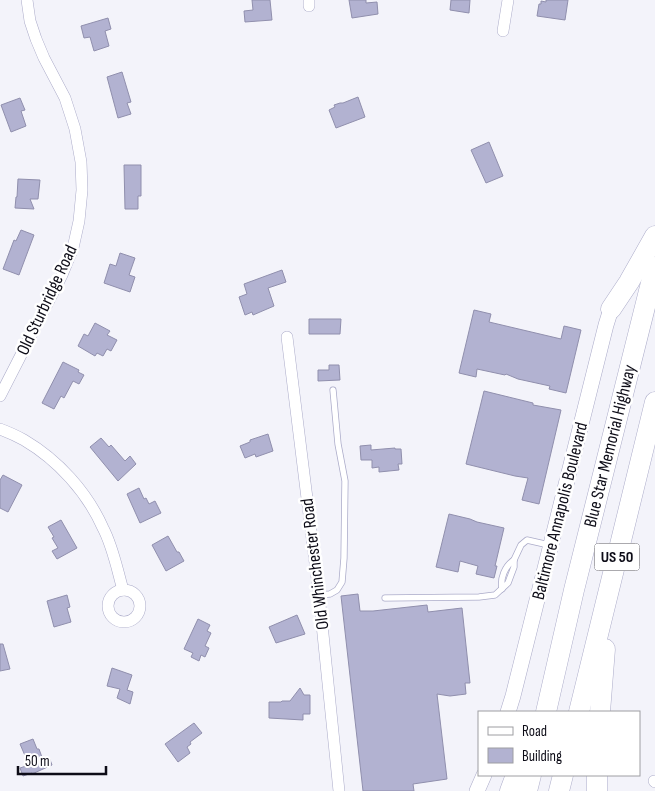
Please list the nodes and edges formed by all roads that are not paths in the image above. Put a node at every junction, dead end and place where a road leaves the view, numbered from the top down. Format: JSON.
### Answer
{"nodes":[{"id":1,"x":26,"y":0,"type":"edge"},
{"id":2,"x":508,"y":0,"type":"edge"},
{"id":3,"x":504,"y":31,"type":"dead end"},
{"id":4,"x":655,"y":236,"type":"edge"},
{"id":5,"x":655,"y":267,"type":"edge"},
{"id":6,"x":611,"y":309,"type":"junction"},
{"id":7,"x":639,"y":330,"type":"junction"},
{"id":8,"x":287,"y":337,"type":"dead end"},
{"id":9,"x":333,"y":390,"type":"dead end"},
{"id":10,"x":0,"y":396,"type":"edge"},
{"id":11,"x":655,"y":402,"type":"edge"},
{"id":12,"x":0,"y":428,"type":"edge"},
{"id":13,"x":551,"y":545,"type":"junction"},
{"id":14,"x":612,"y":581,"type":"junction"},
{"id":15,"x":123,"y":590,"type":"dead end"},
{"id":16,"x":574,"y":590,"type":"junction"},
{"id":17,"x":319,"y":595,"type":"junction"},
{"id":18,"x":385,"y":598,"type":"dead end"},
{"id":19,"x":508,"y":711,"type":"edge"},
{"id":20,"x":536,"y":711,"type":"edge"},
{"id":21,"x":546,"y":711,"type":"edge"},
{"id":22,"x":578,"y":711,"type":"edge"},
{"id":23,"x":600,"y":711,"type":"edge"},
{"id":24,"x":484,"y":776,"type":"edge"},
{"id":25,"x":516,"y":776,"type":"edge"},
{"id":26,"x":531,"y":776,"type":"edge"},
{"id":27,"x":563,"y":776,"type":"edge"},
{"id":28,"x":339,"y":791,"type":"edge"},
{"id":29,"x":477,"y":791,"type":"edge"},
{"id":30,"x":510,"y":791,"type":"edge"},
{"id":31,"x":527,"y":791,"type":"edge"},
{"id":32,"x":559,"y":791,"type":"edge"}],
"edges":[{"from":1,"to":10,"type":"street","name":"Old Sturbridge Road"},
{"from":2,"to":3,"type":"street"},
{"from":4,"to":6,"type":"highway"},
{"from":5,"to":7,"type":"highway","name":"Blue Star Memorial Highway","number":"US 50"},
{"from":6,"to":7,"type":"highway"},
{"from":6,"to":13,"type":"street","name":"Baltimore Annapolis Boulevard"},
{"from":7,"to":16,"type":"highway","name":"Blue Star Memorial Highway","number":"US 50"},
{"from":8,"to":17,"type":"street","name":"Old Whinchester Road"},
{"from":9,"to":17,"type":"lane"},
{"from":11,"to":14,"type":"highway","name":"Blue Star Memorial Highway","number":"US 50"},
{"from":12,"to":15,"type":"street"},
{"from":13,"to":18,"type":"lane"},
{"from":13,"to":19,"type":"street","name":"Baltimore Annapolis Boulevard"},
{"from":14,"to":22,"type":"highway","name":"Blue Star Memorial Highway","number":"US 50"},
{"from":14,"to":23,"type":"highway"},
{"from":16,"to":20,"type":"highway"},
{"from":16,"to":21,"type":"highway","name":"Blue Star Memorial Highway","number":"US 50"},
{"from":17,"to":28,"type":"street","name":"Old Whinchester Road"},
{"from":24,"to":29,"type":"street"},
{"from":25,"to":30,"type":"highway"},
{"from":26,"to":31,"type":"highway"},
{"from":27,"to":32,"type":"highway"}]}
